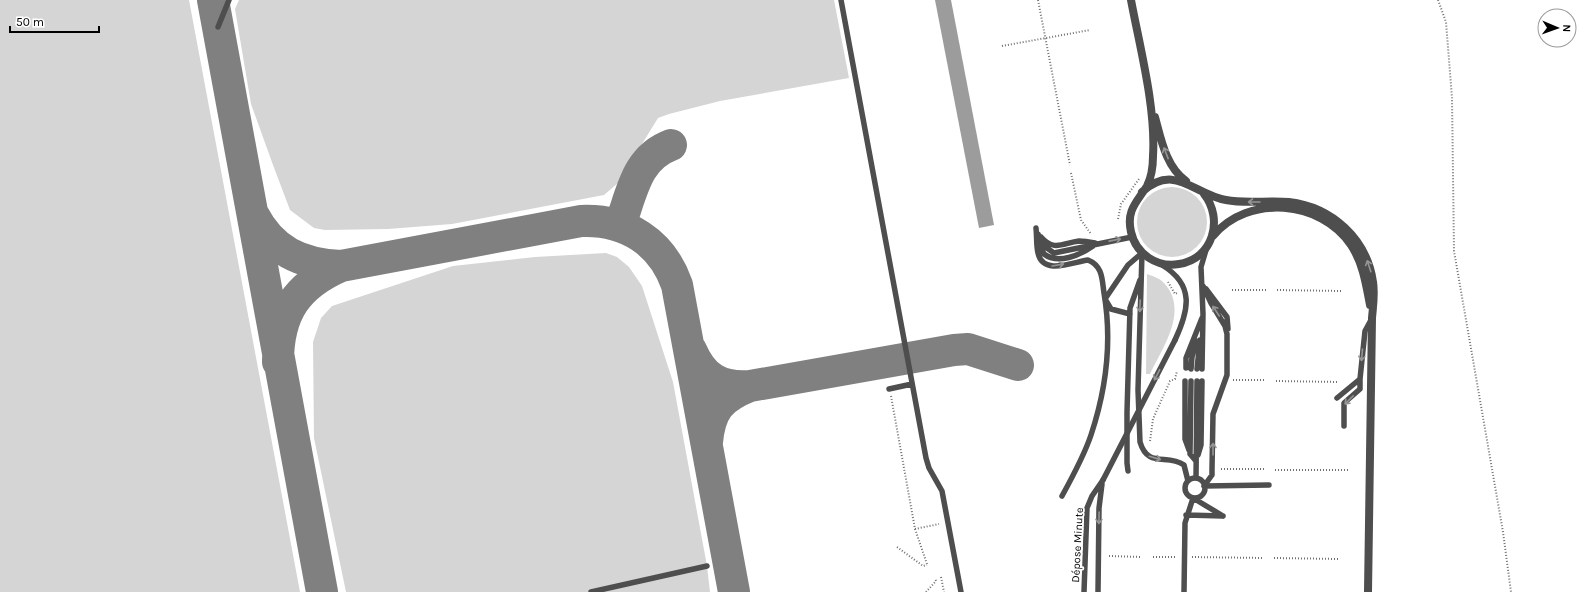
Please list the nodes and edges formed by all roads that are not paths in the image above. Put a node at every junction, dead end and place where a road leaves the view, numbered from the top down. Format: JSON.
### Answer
{"nodes":[{"id":1,"x":229,"y":0,"type":"edge"},
{"id":2,"x":841,"y":0,"type":"edge"},
{"id":3,"x":1131,"y":0,"type":"edge"},
{"id":4,"x":218,"y":27,"type":"dead end"},
{"id":5,"x":1148,"y":95,"type":"junction"},
{"id":6,"x":1190,"y":184,"type":"junction"},
{"id":7,"x":1200,"y":190,"type":"junction"},
{"id":8,"x":1142,"y":192,"type":"junction"},
{"id":9,"x":1036,"y":228,"type":"junction"},
{"id":10,"x":1132,"y":236,"type":"junction"},
{"id":11,"x":1212,"y":238,"type":"junction"},
{"id":12,"x":1098,"y":243,"type":"junction"},
{"id":13,"x":1206,"y":248,"type":"junction"},
{"id":14,"x":1142,"y":253,"type":"junction"},
{"id":15,"x":1158,"y":263,"type":"junction"},
{"id":16,"x":1141,"y":276,"type":"junction"},
{"id":17,"x":1203,"y":286,"type":"junction"},
{"id":18,"x":1105,"y":299,"type":"junction"},
{"id":19,"x":1130,"y":314,"type":"junction"},
{"id":20,"x":1203,"y":314,"type":"junction"},
{"id":21,"x":1372,"y":318,"type":"junction"},
{"id":22,"x":1360,"y":376,"type":"junction"},
{"id":23,"x":912,"y":384,"type":"junction"},
{"id":24,"x":889,"y":389,"type":"road end"},
{"id":25,"x":1337,"y":398,"type":"dead end"},
{"id":26,"x":1344,"y":426,"type":"dead end"},
{"id":27,"x":1196,"y":461,"type":"junction"},
{"id":28,"x":1128,"y":471,"type":"dead end"},
{"id":29,"x":1196,"y":478,"type":"junction"},
{"id":30,"x":1103,"y":480,"type":"junction"},
{"id":31,"x":1188,"y":482,"type":"junction"},
{"id":32,"x":1269,"y":485,"type":"dead end"},
{"id":33,"x":1204,"y":486,"type":"junction"},
{"id":34,"x":1062,"y":496,"type":"dead end"},
{"id":35,"x":1193,"y":498,"type":"junction"},
{"id":36,"x":1186,"y":515,"type":"junction"},
{"id":37,"x":707,"y":566,"type":"dead end"},
{"id":38,"x":591,"y":592,"type":"edge"},
{"id":39,"x":961,"y":592,"type":"edge"},
{"id":40,"x":1084,"y":592,"type":"edge"},
{"id":41,"x":1098,"y":592,"type":"edge"},
{"id":42,"x":1184,"y":592,"type":"edge"},
{"id":43,"x":1368,"y":592,"type":"edge"}],
"edges":[{"from":1,"to":4,"type":"lane"},
{"from":2,"to":23,"type":"lane"},
{"from":3,"to":5,"type":"street"},
{"from":6,"to":5,"type":"street","one_way":true},
{"from":5,"to":8,"type":"street"},
{"from":6,"to":7,"type":"street"},
{"from":6,"to":8,"type":"street"},
{"from":7,"to":11,"type":"street"},
{"from":21,"to":7,"type":"street","one_way":true},
{"from":8,"to":10,"type":"street"},
{"from":9,"to":12,"type":"lane"},
{"from":9,"to":12,"type":"lane"},
{"from":9,"to":18,"type":"lane","one_way":true},
{"from":12,"to":10,"type":"lane","one_way":true},
{"from":10,"to":14,"type":"street"},
{"from":11,"to":13,"type":"street"},
{"from":11,"to":21,"type":"street"},
{"from":13,"to":15,"type":"street"},
{"from":13,"to":17,"type":"lane"},
{"from":14,"to":15,"type":"street"},
{"from":14,"to":16,"type":"lane"},
{"from":14,"to":18,"type":"lane"},
{"from":15,"to":30,"type":"lane","one_way":true,"bridge":true},
{"from":16,"to":19,"type":"lane"},
{"from":16,"to":31,"type":"lane","one_way":true},
{"from":17,"to":20,"type":"lane"},
{"from":33,"to":17,"type":"lane","one_way":true},
{"from":18,"to":19,"type":"lane"},
{"from":18,"to":34,"type":"lane"},
{"from":19,"to":28,"type":"lane"},
{"from":20,"to":20,"type":"lane"},
{"from":21,"to":22,"type":"lane","one_way":true},
{"from":21,"to":43,"type":"street"},
{"from":22,"to":25,"type":"lane"},
{"from":22,"to":26,"type":"lane","one_way":true},
{"from":23,"to":24,"type":"lane"},
{"from":23,"to":39,"type":"lane"},
{"from":27,"to":27,"type":"lane"},
{"from":27,"to":29,"type":"lane"},
{"from":29,"to":31,"type":"lane"},
{"from":29,"to":33,"type":"lane"},
{"from":30,"to":40,"type":"lane","name":"Dépose Minute"},
{"from":30,"to":41,"type":"lane","one_way":true},
{"from":31,"to":35,"type":"lane"},
{"from":32,"to":33,"type":"lane"},
{"from":33,"to":35,"type":"lane"},
{"from":35,"to":36,"type":"lane"},
{"from":35,"to":36,"type":"lane"},
{"from":36,"to":42,"type":"lane"},
{"from":37,"to":38,"type":"lane"}]}
